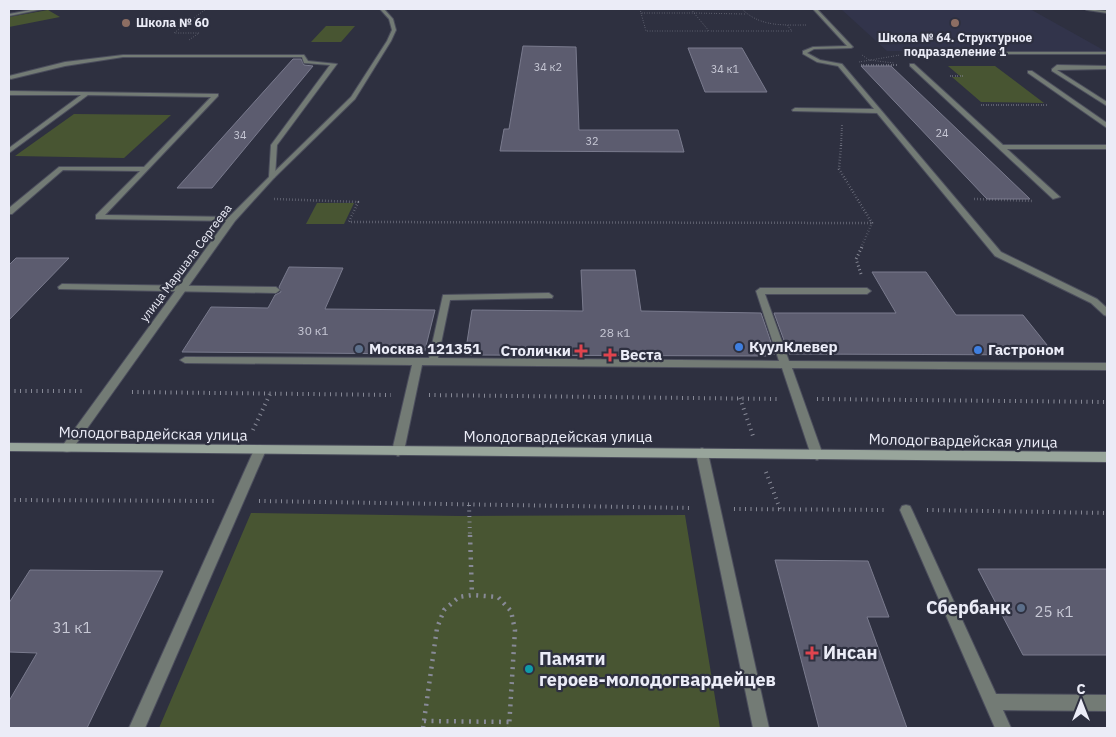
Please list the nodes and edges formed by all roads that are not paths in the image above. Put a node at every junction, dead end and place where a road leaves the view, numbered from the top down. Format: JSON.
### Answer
{"nodes":[{"id":1,"x":41,"y":9,"type":"edge"},
{"id":2,"x":382,"y":9,"type":"edge"},
{"id":3,"x":815,"y":9,"type":"edge"},
{"id":4,"x":1087,"y":9,"type":"edge"},
{"id":5,"x":1107,"y":12,"type":"edge"},
{"id":6,"x":9,"y":15,"type":"edge"},
{"id":7,"x":988,"y":53,"type":"dead end"},
{"id":8,"x":1107,"y":53,"type":"edge"},
{"id":9,"x":912,"y":65,"type":"road end"},
{"id":10,"x":1107,"y":67,"type":"edge"},
{"id":11,"x":1030,"y":72,"type":"dead end"},
{"id":12,"x":10,"y":77,"type":"edge"},
{"id":13,"x":9,"y":93,"type":"edge"},
{"id":14,"x":86,"y":94,"type":"junction"},
{"id":15,"x":1107,"y":104,"type":"edge"},
{"id":16,"x":795,"y":110,"type":"dead end"},
{"id":17,"x":876,"y":111,"type":"junction"},
{"id":18,"x":1107,"y":126,"type":"edge"},
{"id":19,"x":1001,"y":147,"type":"junction"},
{"id":20,"x":1107,"y":147,"type":"edge"},
{"id":21,"x":9,"y":151,"type":"edge"},
{"id":22,"x":146,"y":169,"type":"junction"},
{"id":23,"x":272,"y":177,"type":"junction"},
{"id":24,"x":1056,"y":197,"type":"dead end"},
{"id":25,"x":9,"y":212,"type":"edge"},
{"id":26,"x":232,"y":219,"type":"junction"},
{"id":27,"x":62,"y":288,"type":"dead end"},
{"id":28,"x":181,"y":289,"type":"junction"},
{"id":29,"x":276,"y":290,"type":"dead end"},
{"id":30,"x":867,"y":292,"type":"road end"},
{"id":31,"x":549,"y":296,"type":"dead end"},
{"id":32,"x":1094,"y":301,"type":"junction"},
{"id":33,"x":1107,"y":301,"type":"edge"},
{"id":34,"x":1107,"y":313,"type":"edge"},
{"id":35,"x":185,"y":360,"type":"dead end"},
{"id":36,"x":418,"y":361,"type":"junction"},
{"id":37,"x":433,"y":361,"type":"junction"},
{"id":38,"x":786,"y":365,"type":"junction"},
{"id":39,"x":1107,"y":367,"type":"edge"},
{"id":40,"x":9,"y":447,"type":"edge"},
{"id":41,"x":67,"y":448,"type":"junction"},
{"id":42,"x":260,"y":450,"type":"junction"},
{"id":43,"x":398,"y":451,"type":"junction"},
{"id":44,"x":702,"y":453,"type":"junction"},
{"id":45,"x":817,"y":455,"type":"junction"},
{"id":46,"x":1107,"y":458,"type":"edge"},
{"id":47,"x":906,"y":510,"type":"road end"},
{"id":48,"x":991,"y":702,"type":"junction"},
{"id":49,"x":1107,"y":703,"type":"edge"},
{"id":50,"x":137,"y":728,"type":"edge"},
{"id":51,"x":761,"y":728,"type":"edge"},
{"id":52,"x":1002,"y":728,"type":"edge"}],
"edges":[{"from":1,"to":6,"type":"street"},
{"from":2,"to":23,"type":"street","name":"улица Маршала Сергеева"},
{"from":3,"to":17,"type":"street"},
{"from":4,"to":5,"type":"street"},
{"from":7,"to":8,"type":"street"},
{"from":9,"to":19,"type":"street"},
{"from":10,"to":15,"type":"street"},
{"from":11,"to":18,"type":"street"},
{"from":12,"to":23,"type":"street"},
{"from":13,"to":14,"type":"street"},
{"from":14,"to":21,"type":"street"},
{"from":14,"to":22,"type":"street"},
{"from":16,"to":17,"type":"street"},
{"from":17,"to":32,"type":"street"},
{"from":19,"to":20,"type":"street"},
{"from":19,"to":24,"type":"street"},
{"from":22,"to":25,"type":"street"},
{"from":22,"to":26,"type":"street"},
{"from":23,"to":26,"type":"street","name":"улица Маршала Сергеева"},
{"from":26,"to":28,"type":"street","name":"улица Маршала Сергеева"},
{"from":27,"to":28,"type":"street"},
{"from":28,"to":29,"type":"street"},
{"from":28,"to":41,"type":"street","name":"улица Маршала Сергеева"},
{"from":30,"to":38,"type":"street"},
{"from":31,"to":37,"type":"street"},
{"from":32,"to":33,"type":"street"},
{"from":32,"to":34,"type":"street"},
{"from":35,"to":36,"type":"street"},
{"from":36,"to":37,"type":"street"},
{"from":36,"to":43,"type":"street"},
{"from":37,"to":38,"type":"street"},
{"from":38,"to":39,"type":"street"},
{"from":38,"to":45,"type":"street"},
{"from":40,"to":41,"type":"street","name":"Молодогвардейская улица"},
{"from":41,"to":42,"type":"street","name":"Молодогвардейская улица"},
{"from":42,"to":43,"type":"street","name":"Молодогвардейская улица"},
{"from":42,"to":50,"type":"street"},
{"from":43,"to":44,"type":"street","name":"Молодогвардейская улица"},
{"from":44,"to":45,"type":"street","name":"Молодогвардейская улица"},
{"from":44,"to":51,"type":"street"},
{"from":45,"to":46,"type":"street","name":"Молодогвардейская улица"},
{"from":47,"to":48,"type":"street"},
{"from":48,"to":49,"type":"street"},
{"from":48,"to":52,"type":"street"}]}
